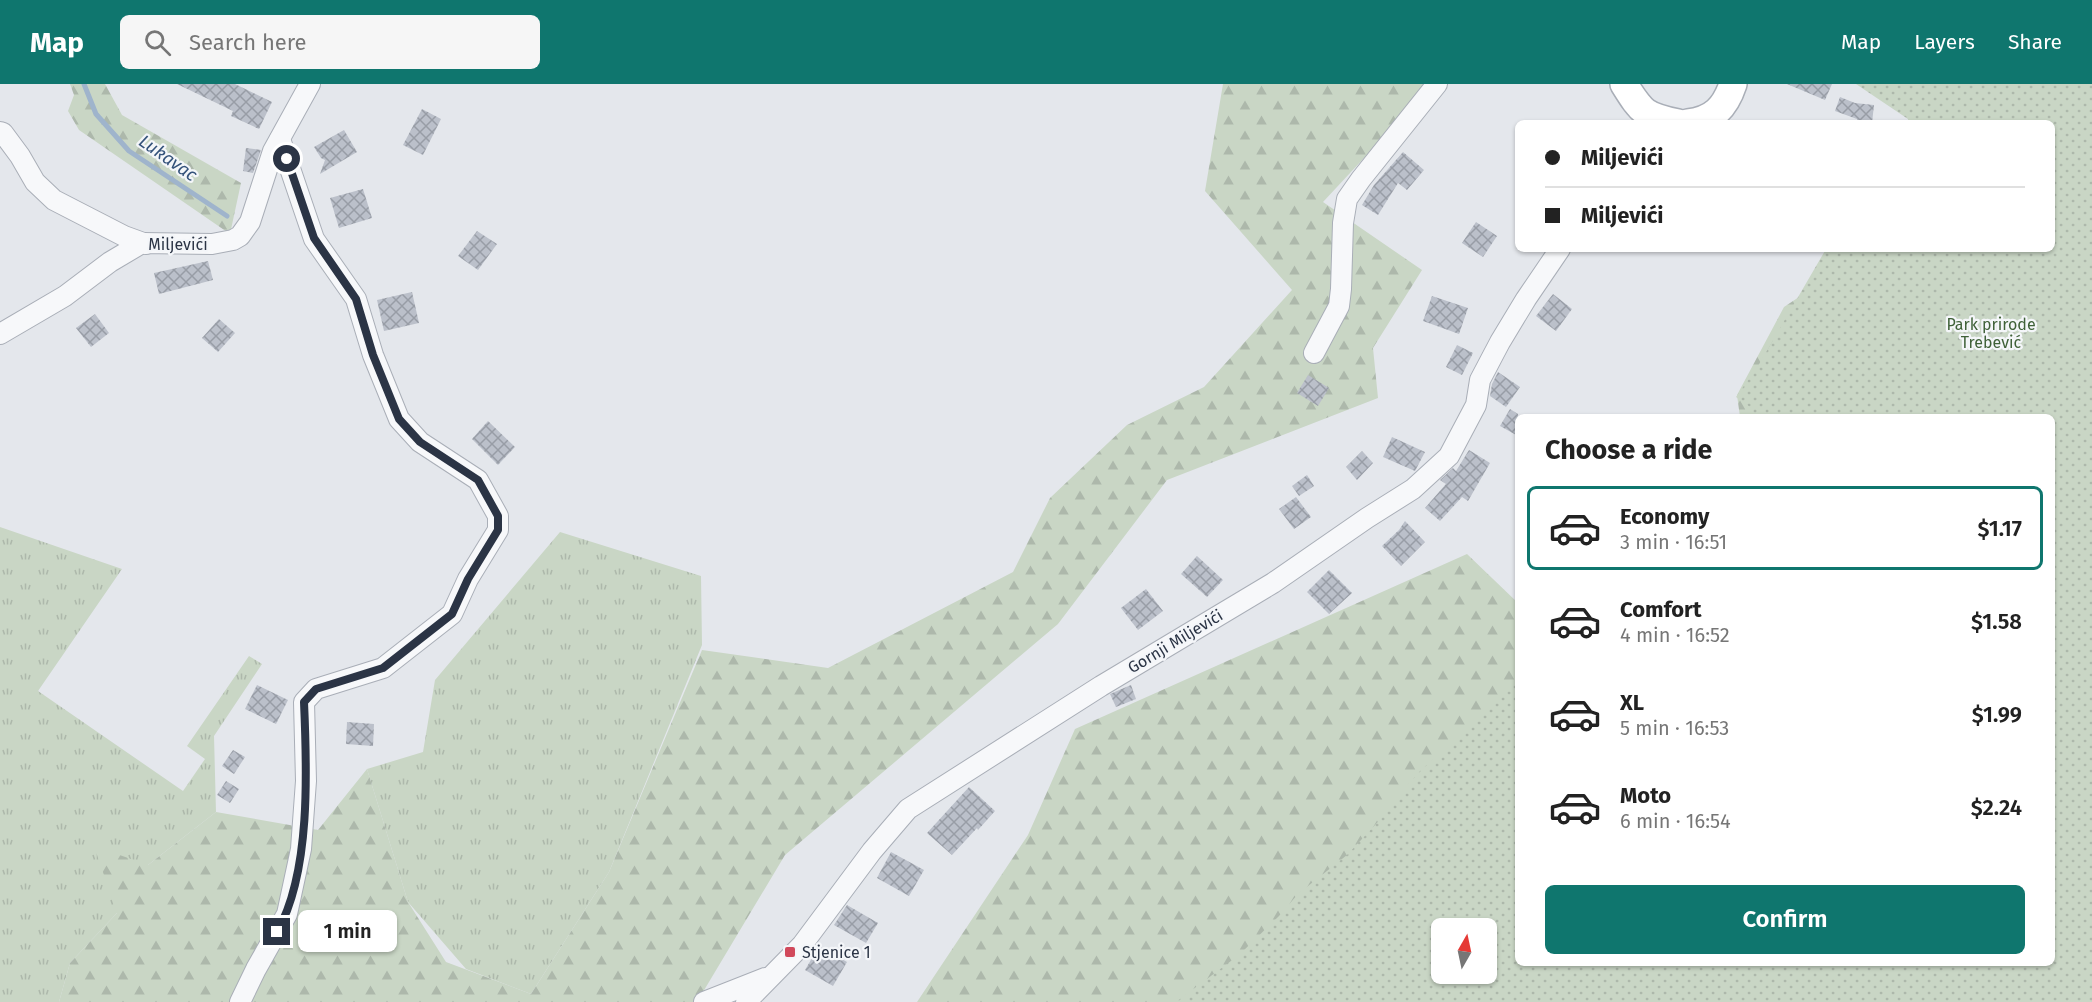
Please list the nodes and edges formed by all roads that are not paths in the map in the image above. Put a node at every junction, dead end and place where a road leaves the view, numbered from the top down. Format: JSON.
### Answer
{"nodes":[{"id":1,"x":309,"y":84,"type":"edge"},
{"id":2,"x":1437,"y":84,"type":"edge"},
{"id":3,"x":1624,"y":84,"type":"edge"},
{"id":4,"x":1733,"y":84,"type":"edge"},
{"id":5,"x":1648,"y":120,"type":"edge"},
{"id":6,"x":1700,"y":120,"type":"edge"},
{"id":7,"x":0,"y":132,"type":"edge"},
{"id":8,"x":280,"y":139,"type":"junction"},
{"id":9,"x":146,"y":244,"type":"junction"},
{"id":10,"x":1558,"y":252,"type":"edge"},
{"id":11,"x":0,"y":334,"type":"edge"},
{"id":12,"x":1314,"y":353,"type":"dead end"},
{"id":13,"x":773,"y":975,"type":"junction"},
{"id":14,"x":240,"y":1002,"type":"edge"},
{"id":15,"x":704,"y":1002,"type":"edge"},
{"id":16,"x":746,"y":1002,"type":"edge"}],
"edges":[{"from":1,"to":8,"type":"street","name":"Miljevići"},
{"from":2,"to":12,"type":"street"},
{"from":3,"to":5,"type":"main road"},
{"from":4,"to":6,"type":"main road"},
{"from":7,"to":9,"type":"street"},
{"from":8,"to":9,"type":"street","name":"Miljevići"},
{"from":8,"to":14,"type":"street"},
{"from":9,"to":11,"type":"street","name":"Miljevići"},
{"from":10,"to":13,"type":"street","name":"Gornji Miljevići"},
{"from":13,"to":15,"type":"street"},
{"from":13,"to":16,"type":"street","name":"Gornji Miljevići"}]}
